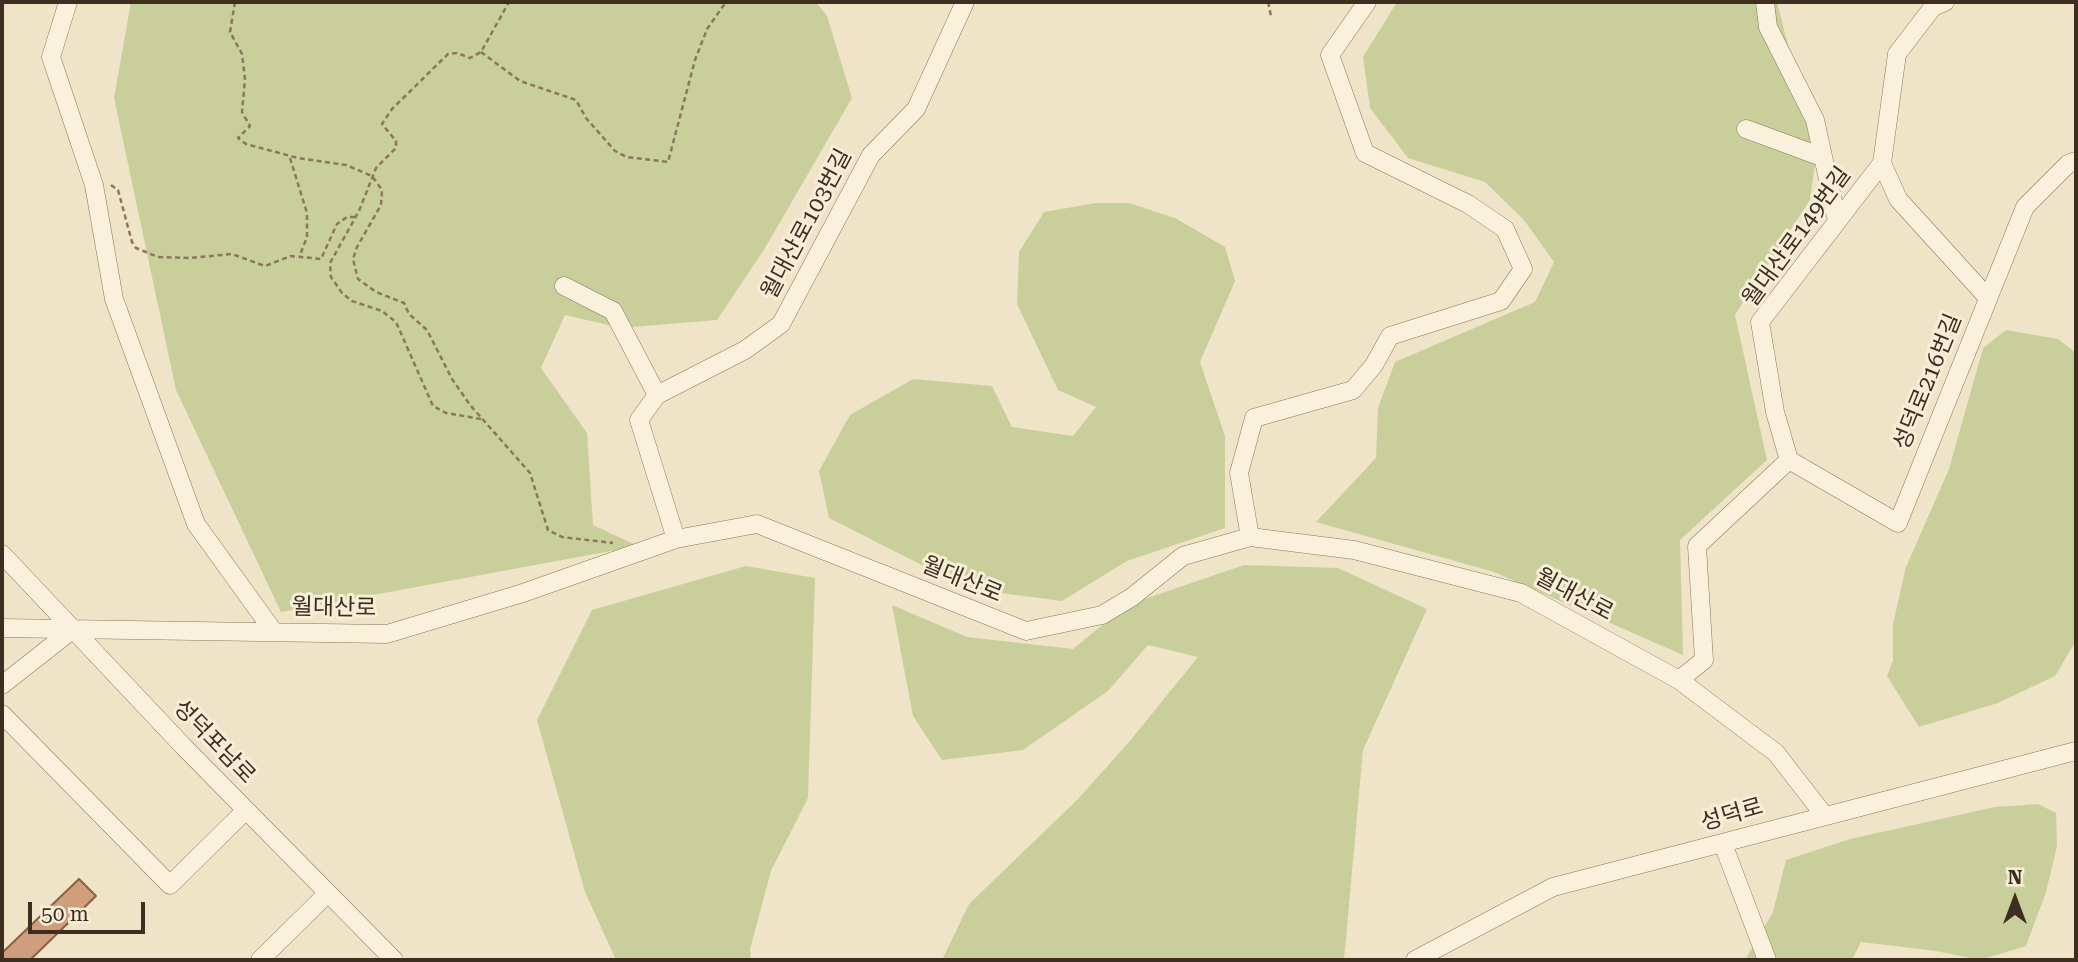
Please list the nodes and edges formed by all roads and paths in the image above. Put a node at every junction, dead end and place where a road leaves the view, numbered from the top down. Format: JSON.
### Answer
{"nodes":[{"id":1,"x":68,"y":2,"type":"edge"},
{"id":2,"x":235,"y":2,"type":"edge"},
{"id":3,"x":509,"y":2,"type":"edge"},
{"id":4,"x":726,"y":2,"type":"edge"},
{"id":5,"x":965,"y":2,"type":"edge"},
{"id":6,"x":1268,"y":2,"type":"edge"},
{"id":7,"x":1367,"y":2,"type":"edge"},
{"id":8,"x":1765,"y":2,"type":"edge"},
{"id":9,"x":1945,"y":2,"type":"edge"},
{"id":10,"x":1271,"y":16,"type":"dead end"},
{"id":11,"x":481,"y":52,"type":"junction"},
{"id":12,"x":1746,"y":129,"type":"dead end"},
{"id":13,"x":290,"y":156,"type":"junction"},
{"id":14,"x":1822,"y":157,"type":"junction"},
{"id":15,"x":2076,"y":161,"type":"edge"},
{"id":16,"x":1882,"y":163,"type":"junction"},
{"id":17,"x":90,"y":172,"type":"junction"},
{"id":18,"x":372,"y":176,"type":"junction"},
{"id":19,"x":356,"y":217,"type":"junction"},
{"id":20,"x":1837,"y":220,"type":"junction"},
{"id":21,"x":300,"y":255,"type":"junction"},
{"id":22,"x":564,"y":286,"type":"dead end"},
{"id":23,"x":1988,"y":298,"type":"junction"},
{"id":24,"x":657,"y":395,"type":"junction"},
{"id":25,"x":481,"y":419,"type":"junction"},
{"id":26,"x":1789,"y":460,"type":"junction"},
{"id":27,"x":1250,"y":537,"type":"junction"},
{"id":28,"x":676,"y":539,"type":"junction"},
{"id":29,"x":638,"y":552,"type":"junction"},
{"id":30,"x":2,"y":554,"type":"edge"},
{"id":31,"x":2,"y":628,"type":"edge"},
{"id":32,"x":72,"y":630,"type":"junction"},
{"id":33,"x":274,"y":632,"type":"junction"},
{"id":34,"x":1679,"y":680,"type":"junction"},
{"id":35,"x":2,"y":685,"type":"edge"},
{"id":36,"x":2,"y":714,"type":"edge"},
{"id":37,"x":2076,"y":751,"type":"edge"},
{"id":38,"x":246,"y":810,"type":"junction"},
{"id":39,"x":1824,"y":815,"type":"junction"},
{"id":40,"x":1723,"y":844,"type":"junction"},
{"id":41,"x":328,"y":893,"type":"junction"},
{"id":42,"x":260,"y":960,"type":"edge"},
{"id":43,"x":394,"y":960,"type":"edge"},
{"id":44,"x":1415,"y":960,"type":"edge"},
{"id":45,"x":1767,"y":960,"type":"edge"}],
"edges":[{"from":1,"to":17,"type":"street"},
{"from":2,"to":13,"type":"path"},
{"from":3,"to":11,"type":"path"},
{"from":4,"to":11,"type":"path"},
{"from":5,"to":24,"type":"street","name":"월대산로103번길"},
{"from":6,"to":10,"type":"path"},
{"from":7,"to":27,"type":"street"},
{"from":8,"to":14,"type":"street"},
{"from":9,"to":16,"type":"street","name":"월대산로149번길"},
{"from":11,"to":18,"type":"path"},
{"from":12,"to":14,"type":"street"},
{"from":13,"to":18,"type":"path"},
{"from":13,"to":21,"type":"path"},
{"from":14,"to":20,"type":"street"},
{"from":15,"to":23,"type":"street","name":"성덕로216번길"},
{"from":16,"to":20,"type":"street","name":"월대산로149번길"},
{"from":16,"to":23,"type":"street"},
{"from":17,"to":21,"type":"path"},
{"from":17,"to":33,"type":"street"},
{"from":18,"to":19,"type":"path"},
{"from":18,"to":25,"type":"path"},
{"from":19,"to":21,"type":"path"},
{"from":19,"to":25,"type":"path"},
{"from":20,"to":26,"type":"street","name":"월대산로149번길"},
{"from":22,"to":24,"type":"street"},
{"from":23,"to":26,"type":"street","name":"성덕로216번길"},
{"from":24,"to":28,"type":"street"},
{"from":25,"to":29,"type":"path"},
{"from":26,"to":34,"type":"street"},
{"from":27,"to":28,"type":"street","name":"월대산로"},
{"from":27,"to":34,"type":"street","name":"월대산로"},
{"from":28,"to":29,"type":"street","name":"월대산로"},
{"from":29,"to":33,"type":"street","name":"월대산로"},
{"from":30,"to":32,"type":"street","name":"성덕포남로"},
{"from":31,"to":32,"type":"street","name":"월대산로"},
{"from":32,"to":33,"type":"street","name":"월대산로"},
{"from":32,"to":35,"type":"street"},
{"from":32,"to":38,"type":"street","name":"성덕포남로"},
{"from":34,"to":39,"type":"street","name":"월대산로"},
{"from":36,"to":38,"type":"street"},
{"from":37,"to":39,"type":"street","name":"성덕로"},
{"from":38,"to":41,"type":"street","name":"성덕포남로"},
{"from":39,"to":40,"type":"street","name":"성덕로"},
{"from":40,"to":44,"type":"street","name":"성덕로"},
{"from":40,"to":45,"type":"street"},
{"from":41,"to":42,"type":"street"},
{"from":41,"to":43,"type":"street","name":"성덕포남로"}]}
